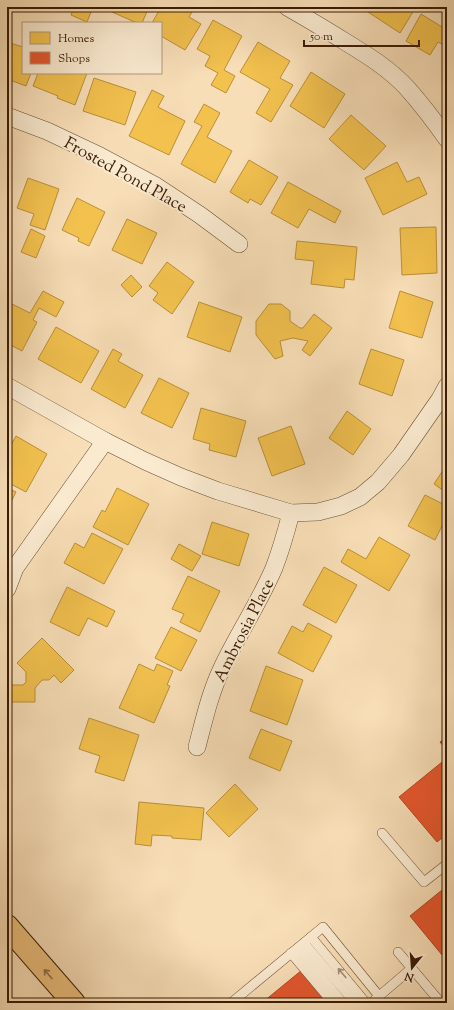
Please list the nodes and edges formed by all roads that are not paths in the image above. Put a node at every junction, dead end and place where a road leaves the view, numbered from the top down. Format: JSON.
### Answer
{"nodes":[{"id":1,"x":287,"y":7,"type":"edge"},
{"id":2,"x":7,"y":116,"type":"edge"},
{"id":3,"x":447,"y":139,"type":"edge"},
{"id":4,"x":239,"y":244,"type":"dead end"},
{"id":5,"x":7,"y":386,"type":"edge"},
{"id":6,"x":447,"y":386,"type":"edge"},
{"id":7,"x":105,"y":441,"type":"junction"},
{"id":8,"x":291,"y":513,"type":"junction"},
{"id":9,"x":7,"y":589,"type":"edge"},
{"id":10,"x":197,"y":747,"type":"dead end"},
{"id":11,"x":382,"y":834,"type":"dead end"},
{"id":12,"x":447,"y":864,"type":"edge"},
{"id":13,"x":7,"y":926,"type":"edge"},
{"id":14,"x":301,"y":945,"type":"junction"},
{"id":15,"x":398,"y":952,"type":"dead end"},
{"id":16,"x":412,"y":968,"type":"junction"},
{"id":17,"x":379,"y":996,"type":"junction"},
{"id":18,"x":74,"y":1003,"type":"edge"},
{"id":19,"x":231,"y":1003,"type":"edge"},
{"id":20,"x":333,"y":1003,"type":"edge"},
{"id":21,"x":343,"y":1003,"type":"edge"},
{"id":22,"x":355,"y":1003,"type":"edge"},
{"id":23,"x":366,"y":1003,"type":"edge"},
{"id":24,"x":371,"y":1003,"type":"edge"},
{"id":25,"x":441,"y":1003,"type":"edge"}],
"edges":[{"from":1,"to":3,"type":"street"},
{"from":2,"to":4,"type":"street","name":"Frosted Pond Place"},
{"from":5,"to":7,"type":"street"},
{"from":6,"to":8,"type":"street"},
{"from":7,"to":8,"type":"street"},
{"from":7,"to":9,"type":"street"},
{"from":8,"to":10,"type":"street","name":"Ambrosia Place"},
{"from":11,"to":12,"type":"lane"},
{"from":18,"to":13,"type":"main road","one_way":true},
{"from":14,"to":17,"type":"lane"},
{"from":14,"to":19,"type":"lane"},
{"from":14,"to":20,"type":"lane"},
{"from":14,"to":21,"type":"lane"},
{"from":14,"to":22,"type":"lane"},
{"from":23,"to":14,"type":"lane","one_way":true},
{"from":15,"to":16,"type":"lane"},
{"from":16,"to":17,"type":"lane"},
{"from":16,"to":25,"type":"lane"},
{"from":17,"to":24,"type":"lane"}]}
